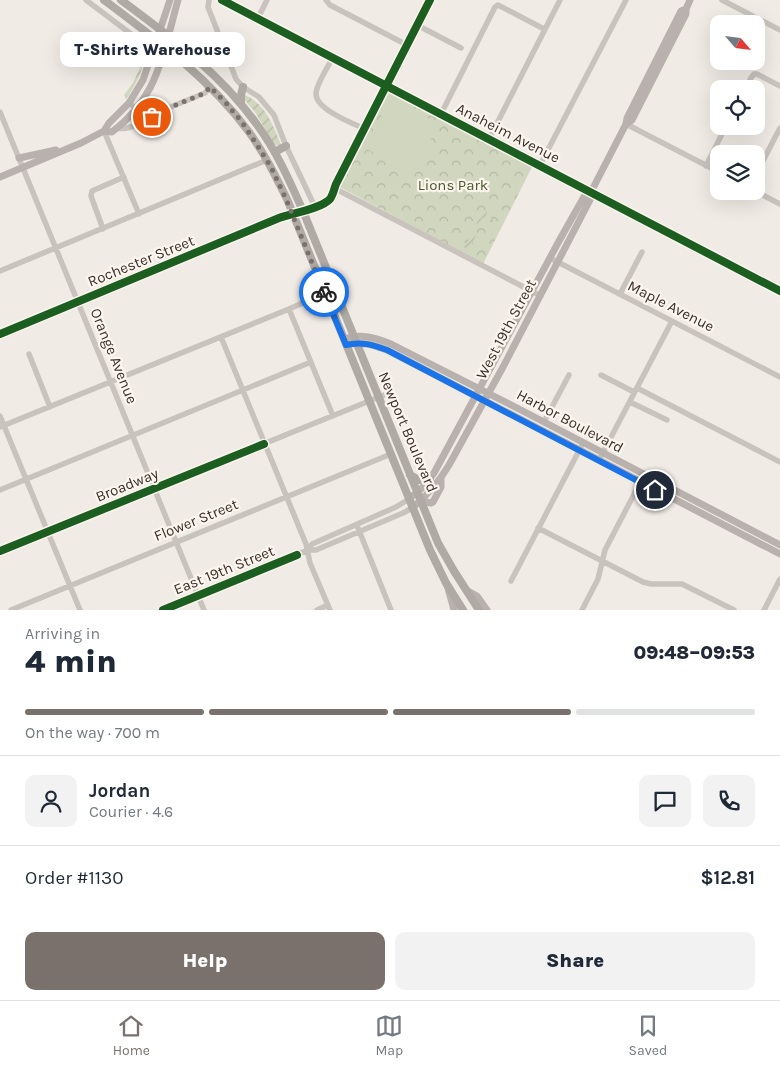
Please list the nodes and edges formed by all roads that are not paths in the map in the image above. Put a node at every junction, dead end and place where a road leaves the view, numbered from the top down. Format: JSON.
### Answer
{"nodes":[{"id":1,"x":86,"y":0,"type":"edge"},
{"id":2,"x":104,"y":0,"type":"edge"},
{"id":3,"x":121,"y":0,"type":"edge"},
{"id":4,"x":170,"y":0,"type":"edge"},
{"id":5,"x":178,"y":0,"type":"edge"},
{"id":6,"x":209,"y":0,"type":"edge"},
{"id":7,"x":222,"y":0,"type":"edge"},
{"id":8,"x":267,"y":0,"type":"edge"},
{"id":9,"x":326,"y":0,"type":"edge"},
{"id":10,"x":421,"y":0,"type":"edge"},
{"id":11,"x":560,"y":0,"type":"edge"},
{"id":12,"x":626,"y":0,"type":"edge"},
{"id":13,"x":690,"y":0,"type":"edge"},
{"id":14,"x":722,"y":0,"type":"edge"},
{"id":15,"x":429,"y":2,"type":"edge"},
{"id":16,"x":258,"y":18,"type":"junction"},
{"id":17,"x":417,"y":25,"type":"junction"},
{"id":18,"x":160,"y":29,"type":"junction"},
{"id":19,"x":544,"y":29,"type":"junction"},
{"id":20,"x":780,"y":30,"type":"edge"},
{"id":21,"x":168,"y":35,"type":"junction"},
{"id":22,"x":157,"y":40,"type":"junction"},
{"id":23,"x":407,"y":45,"type":"junction"},
{"id":24,"x":165,"y":46,"type":"junction"},
{"id":25,"x":461,"y":48,"type":"dead end"},
{"id":26,"x":153,"y":52,"type":"junction"},
{"id":27,"x":175,"y":56,"type":"junction"},
{"id":28,"x":333,"y":57,"type":"junction"},
{"id":29,"x":160,"y":64,"type":"junction"},
{"id":30,"x":750,"y":80,"type":"edge"},
{"id":31,"x":386,"y":85,"type":"junction"},
{"id":32,"x":780,"y":86,"type":"edge"},
{"id":33,"x":210,"y":87,"type":"junction"},
{"id":34,"x":243,"y":87,"type":"junction"},
{"id":35,"x":129,"y":103,"type":"junction"},
{"id":36,"x":241,"y":104,"type":"junction"},
{"id":37,"x":137,"y":109,"type":"junction"},
{"id":38,"x":0,"y":112,"type":"edge"},
{"id":39,"x":156,"y":113,"type":"junction"},
{"id":40,"x":441,"y":114,"type":"junction"},
{"id":41,"x":626,"y":124,"type":"junction"},
{"id":42,"x":116,"y":128,"type":"junction"},
{"id":43,"x":780,"y":128,"type":"edge"},
{"id":44,"x":365,"y":129,"type":"junction"},
{"id":45,"x":104,"y":131,"type":"junction"},
{"id":46,"x":722,"y":135,"type":"edge"},
{"id":47,"x":489,"y":139,"type":"junction"},
{"id":48,"x":74,"y":146,"type":"junction"},
{"id":49,"x":286,"y":146,"type":"junction"},
{"id":50,"x":275,"y":152,"type":"junction"},
{"id":51,"x":765,"y":157,"type":"edge"},
{"id":52,"x":19,"y":158,"type":"junction"},
{"id":53,"x":267,"y":160,"type":"junction"},
{"id":54,"x":540,"y":165,"type":"junction"},
{"id":55,"x":706,"y":166,"type":"junction"},
{"id":56,"x":23,"y":168,"type":"junction"},
{"id":57,"x":710,"y":168,"type":"edge"},
{"id":58,"x":0,"y":177,"type":"edge"},
{"id":59,"x":124,"y":177,"type":"junction"},
{"id":60,"x":334,"y":188,"type":"junction"},
{"id":61,"x":591,"y":192,"type":"junction"},
{"id":62,"x":765,"y":196,"type":"edge"},
{"id":63,"x":780,"y":204,"type":"edge"},
{"id":64,"x":315,"y":207,"type":"junction"},
{"id":65,"x":302,"y":211,"type":"junction"},
{"id":66,"x":139,"y":214,"type":"junction"},
{"id":67,"x":293,"y":214,"type":"junction"},
{"id":68,"x":104,"y":229,"type":"junction"},
{"id":69,"x":56,"y":248,"type":"junction"},
{"id":70,"x":642,"y":252,"type":"dead end"},
{"id":71,"x":550,"y":258,"type":"junction"},
{"id":72,"x":557,"y":262,"type":"junction"},
{"id":73,"x":0,"y":272,"type":"edge"},
{"id":74,"x":532,"y":291,"type":"junction"},
{"id":75,"x":780,"y":291,"type":"edge"},
{"id":76,"x":325,"y":294,"type":"junction"},
{"id":77,"x":620,"y":294,"type":"junction"},
{"id":78,"x":540,"y":296,"type":"junction"},
{"id":79,"x":78,"y":301,"type":"junction"},
{"id":80,"x":289,"y":309,"type":"junction"},
{"id":81,"x":672,"y":321,"type":"junction"},
{"id":82,"x":0,"y":334,"type":"edge"},
{"id":83,"x":221,"y":337,"type":"junction"},
{"id":84,"x":355,"y":339,"type":"junction"},
{"id":85,"x":345,"y":342,"type":"junction"},
{"id":86,"x":29,"y":354,"type":"dead end"},
{"id":87,"x":311,"y":362,"type":"junction"},
{"id":88,"x":569,"y":375,"type":"dead end"},
{"id":89,"x":601,"y":375,"type":"dead end"},
{"id":90,"x":780,"y":377,"type":"edge"},
{"id":91,"x":111,"y":382,"type":"junction"},
{"id":92,"x":243,"y":390,"type":"junction"},
{"id":93,"x":636,"y":390,"type":"junction"},
{"id":94,"x":477,"y":392,"type":"junction"},
{"id":95,"x":381,"y":396,"type":"junction"},
{"id":96,"x":486,"y":397,"type":"junction"},
{"id":97,"x":369,"y":401,"type":"junction"},
{"id":98,"x":630,"y":402,"type":"junction"},
{"id":99,"x":50,"y":407,"type":"junction"},
{"id":100,"x":0,"y":416,"type":"edge"},
{"id":101,"x":333,"y":416,"type":"junction"},
{"id":102,"x":667,"y":420,"type":"dead end"},
{"id":103,"x":544,"y":422,"type":"junction"},
{"id":104,"x":2,"y":426,"type":"edge"},
{"id":105,"x":133,"y":435,"type":"junction"},
{"id":106,"x":583,"y":443,"type":"junction"},
{"id":107,"x":264,"y":444,"type":"junction"},
{"id":108,"x":579,"y":450,"type":"junction"},
{"id":109,"x":603,"y":453,"type":"junction"},
{"id":110,"x":391,"y":454,"type":"junction"},
{"id":111,"x":599,"y":460,"type":"junction"},
{"id":112,"x":780,"y":462,"type":"edge"},
{"id":113,"x":410,"y":475,"type":"junction"},
{"id":114,"x":644,"y":475,"type":"junction"},
{"id":115,"x":26,"y":479,"type":"junction"},
{"id":116,"x":430,"y":479,"type":"junction"},
{"id":117,"x":640,"y":482,"type":"junction"},
{"id":118,"x":154,"y":489,"type":"junction"},
{"id":119,"x":0,"y":490,"type":"edge"},
{"id":120,"x":418,"y":492,"type":"junction"},
{"id":121,"x":286,"y":497,"type":"junction"},
{"id":122,"x":409,"y":499,"type":"junction"},
{"id":123,"x":421,"y":500,"type":"junction"},
{"id":124,"x":412,"y":508,"type":"junction"},
{"id":125,"x":356,"y":524,"type":"junction"},
{"id":126,"x":538,"y":528,"type":"junction"},
{"id":127,"x":48,"y":532,"type":"junction"},
{"id":128,"x":359,"y":532,"type":"junction"},
{"id":129,"x":176,"y":542,"type":"junction"},
{"id":130,"x":780,"y":545,"type":"edge"},
{"id":131,"x":308,"y":550,"type":"junction"},
{"id":132,"x":0,"y":551,"type":"edge"},
{"id":133,"x":780,"y":554,"type":"edge"},
{"id":134,"x":602,"y":561,"type":"junction"},
{"id":135,"x":780,"y":579,"type":"edge"},
{"id":136,"x":511,"y":581,"type":"dead end"},
{"id":137,"x":446,"y":583,"type":"junction"},
{"id":138,"x":70,"y":586,"type":"junction"},
{"id":139,"x":466,"y":590,"type":"junction"},
{"id":140,"x":198,"y":596,"type":"junction"},
{"id":141,"x":329,"y":608,"type":"edge"},
{"id":142,"x":11,"y":610,"type":"edge"},
{"id":143,"x":80,"y":610,"type":"edge"},
{"id":144,"x":163,"y":610,"type":"edge"},
{"id":145,"x":204,"y":610,"type":"edge"},
{"id":146,"x":316,"y":610,"type":"edge"},
{"id":147,"x":390,"y":610,"type":"edge"},
{"id":148,"x":454,"y":610,"type":"edge"},
{"id":149,"x":463,"y":610,"type":"edge"},
{"id":150,"x":479,"y":610,"type":"edge"},
{"id":151,"x":487,"y":610,"type":"edge"},
{"id":152,"x":582,"y":610,"type":"edge"},
{"id":153,"x":734,"y":610,"type":"edge"},
{"id":154,"x":764,"y":610,"type":"edge"}],
"edges":[{"from":1,"to":26,"type":"street"},
{"from":2,"to":22,"type":"highway","name":"Newport Boulevard"},
{"from":3,"to":18,"type":"highway","name":"Newport Boulevard"},
{"from":4,"to":18,"type":"main road"},
{"from":5,"to":21,"type":"main road"},
{"from":6,"to":34,"type":"street"},
{"from":7,"to":16,"type":"street","name":"Anaheim Avenue"},
{"from":8,"to":16,"type":"street"},
{"from":9,"to":23,"type":"street"},
{"from":10,"to":15,"type":"street"},
{"from":11,"to":19,"type":"street"},
{"from":12,"to":54,"type":"street"},
{"from":13,"to":41,"type":"main road","name":"West 19th Street"},
{"from":14,"to":20,"type":"street"},
{"from":15,"to":17,"type":"street"},
{"from":16,"to":28,"type":"street","name":"Anaheim Avenue"},
{"from":17,"to":23,"type":"street"},
{"from":17,"to":25,"type":"street"},
{"from":18,"to":21,"type":"highway","name":"Newport Boulevard"},
{"from":18,"to":22,"type":"main road"},
{"from":19,"to":40,"type":"street"},
{"from":19,"to":47,"type":"street"},
{"from":21,"to":24,"type":"main road"},
{"from":21,"to":36,"type":"highway","name":"Newport Boulevard"},
{"from":22,"to":24,"type":"highway","name":"Newport Boulevard"},
{"from":22,"to":26,"type":"main road"},
{"from":23,"to":31,"type":"street"},
{"from":24,"to":27,"type":"highway","name":"Newport Boulevard"},
{"from":24,"to":29,"type":"main road"},
{"from":26,"to":35,"type":"main road"},
{"from":27,"to":29,"type":"highway"},
{"from":27,"to":33,"type":"highway","name":"Newport Boulevard"},
{"from":28,"to":31,"type":"street","name":"Anaheim Avenue"},
{"from":28,"to":44,"type":"street"},
{"from":29,"to":37,"type":"main road"},
{"from":30,"to":32,"type":"street"},
{"from":31,"to":40,"type":"street","name":"Anaheim Avenue"},
{"from":31,"to":44,"type":"street"},
{"from":33,"to":39,"type":"street"},
{"from":33,"to":53,"type":"highway","name":"Newport Boulevard"},
{"from":34,"to":36,"type":"highway"},
{"from":34,"to":49,"type":"street"},
{"from":35,"to":37,"type":"street"},
{"from":35,"to":45,"type":"main road"},
{"from":36,"to":50,"type":"highway","name":"Newport Boulevard"},
{"from":37,"to":39,"type":"street"},
{"from":37,"to":42,"type":"main road"},
{"from":38,"to":52,"type":"street","name":"Orange Avenue"},
{"from":39,"to":42,"type":"street"},
{"from":40,"to":47,"type":"street","name":"Anaheim Avenue"},
{"from":41,"to":55,"type":"street"},
{"from":41,"to":61,"type":"main road","name":"West 19th Street"},
{"from":42,"to":45,"type":"main road"},
{"from":43,"to":51,"type":"street"},
{"from":44,"to":60,"type":"street"},
{"from":45,"to":48,"type":"main road"},
{"from":45,"to":59,"type":"street"},
{"from":46,"to":55,"type":"street"},
{"from":47,"to":54,"type":"street","name":"Anaheim Avenue"},
{"from":48,"to":52,"type":"main road"},
{"from":48,"to":56,"type":"main road"},
{"from":49,"to":50,"type":"highway"},
{"from":49,"to":64,"type":"street"},
{"from":50,"to":65,"type":"highway","name":"Newport Boulevard"},
{"from":52,"to":56,"type":"street","name":"Orange Avenue"},
{"from":53,"to":66,"type":"street"},
{"from":53,"to":67,"type":"highway","name":"Newport Boulevard"},
{"from":54,"to":61,"type":"street","name":"Anaheim Avenue"},
{"from":55,"to":57,"type":"street"},
{"from":56,"to":58,"type":"main road"},
{"from":56,"to":69,"type":"street","name":"Orange Avenue"},
{"from":59,"to":66,"type":"street"},
{"from":59,"to":68,"type":"street"},
{"from":60,"to":64,"type":"street"},
{"from":60,"to":74,"type":"street"},
{"from":61,"to":71,"type":"main road","name":"West 19th Street"},
{"from":61,"to":72,"type":"main road","name":"West 19th Street"},
{"from":61,"to":75,"type":"street","name":"Anaheim Avenue"},
{"from":62,"to":63,"type":"street"},
{"from":64,"to":65,"type":"street","name":"Rochester Street"},
{"from":65,"to":67,"type":"street","name":"Rochester Street"},
{"from":65,"to":84,"type":"highway","name":"Newport Boulevard"},
{"from":66,"to":68,"type":"street"},
{"from":67,"to":76,"type":"highway","name":"Newport Boulevard"},
{"from":67,"to":79,"type":"street","name":"Rochester Street"},
{"from":68,"to":69,"type":"street"},
{"from":69,"to":73,"type":"street"},
{"from":69,"to":79,"type":"street","name":"Orange Avenue"},
{"from":70,"to":77,"type":"street"},
{"from":71,"to":72,"type":"street","name":"Maple Avenue"},
{"from":71,"to":74,"type":"main road","name":"West 19th Street"},
{"from":72,"to":77,"type":"street","name":"Maple Avenue"},
{"from":72,"to":78,"type":"main road","name":"West 19th Street"},
{"from":74,"to":78,"type":"street"},
{"from":74,"to":94,"type":"main road","name":"West 19th Street"},
{"from":76,"to":80,"type":"street"},
{"from":76,"to":85,"type":"highway","name":"Newport Boulevard"},
{"from":77,"to":81,"type":"street","name":"Maple Avenue"},
{"from":78,"to":96,"type":"main road","name":"West 19th Street"},
{"from":79,"to":82,"type":"street","name":"Rochester Street"},
{"from":79,"to":91,"type":"street","name":"Orange Avenue"},
{"from":80,"to":83,"type":"street"},
{"from":80,"to":87,"type":"street"},
{"from":81,"to":90,"type":"street","name":"Maple Avenue"},
{"from":81,"to":93,"type":"street"},
{"from":83,"to":91,"type":"street"},
{"from":83,"to":92,"type":"street"},
{"from":84,"to":85,"type":"main road","name":"Harbor Boulevard"},
{"from":84,"to":94,"type":"main road","name":"Harbor Boulevard"},
{"from":84,"to":95,"type":"highway","name":"Newport Boulevard"},
{"from":85,"to":97,"type":"highway","name":"Newport Boulevard"},
{"from":86,"to":99,"type":"street"},
{"from":87,"to":92,"type":"street"},
{"from":87,"to":101,"type":"street"},
{"from":88,"to":103,"type":"street"},
{"from":89,"to":93,"type":"street"},
{"from":91,"to":99,"type":"street"},
{"from":91,"to":105,"type":"street","name":"Orange Avenue"},
{"from":92,"to":105,"type":"street"},
{"from":92,"to":107,"type":"street"},
{"from":93,"to":98,"type":"street"},
{"from":93,"to":112,"type":"street"},
{"from":94,"to":96,"type":"main road","name":"Harbor Boulevard"},
{"from":94,"to":116,"type":"main road","name":"West 19th Street"},
{"from":95,"to":97,"type":"street","name":"Broadway"},
{"from":95,"to":113,"type":"highway","name":"Newport Boulevard"},
{"from":96,"to":103,"type":"main road","name":"Harbor Boulevard"},
{"from":96,"to":108,"type":"main road","name":"Harbor Boulevard"},
{"from":96,"to":123,"type":"main road","name":"West 19th Street"},
{"from":97,"to":101,"type":"street","name":"Broadway"},
{"from":97,"to":110,"type":"highway","name":"Newport Boulevard"},
{"from":98,"to":102,"type":"street"},
{"from":98,"to":109,"type":"street"},
{"from":99,"to":104,"type":"street"},
{"from":100,"to":104,"type":"street"},
{"from":101,"to":107,"type":"street","name":"Broadway"},
{"from":103,"to":106,"type":"main road","name":"Harbor Boulevard"},
{"from":104,"to":115,"type":"street"},
{"from":105,"to":115,"type":"street"},
{"from":105,"to":118,"type":"street","name":"Orange Avenue"},
{"from":106,"to":108,"type":"street"},
{"from":106,"to":109,"type":"main road","name":"Harbor Boulevard"},
{"from":107,"to":118,"type":"street","name":"Broadway"},
{"from":107,"to":121,"type":"street"},
{"from":108,"to":111,"type":"main road","name":"Harbor Boulevard"},
{"from":108,"to":126,"type":"street"},
{"from":109,"to":111,"type":"street"},
{"from":109,"to":114,"type":"main road","name":"Harbor Boulevard"},
{"from":110,"to":121,"type":"street","name":"Flower Street"},
{"from":110,"to":122,"type":"highway","name":"Newport Boulevard"},
{"from":111,"to":117,"type":"main road","name":"Harbor Boulevard"},
{"from":113,"to":116,"type":"highway"},
{"from":113,"to":120,"type":"highway","name":"Newport Boulevard"},
{"from":114,"to":117,"type":"street"},
{"from":114,"to":130,"type":"main road","name":"Harbor Boulevard"},
{"from":115,"to":119,"type":"street"},
{"from":115,"to":127,"type":"street"},
{"from":116,"to":120,"type":"main road","name":"West 19th Street"},
{"from":117,"to":133,"type":"main road","name":"Harbor Boulevard"},
{"from":117,"to":134,"type":"street"},
{"from":118,"to":127,"type":"street","name":"Broadway"},
{"from":118,"to":129,"type":"street","name":"Orange Avenue"},
{"from":120,"to":122,"type":"main road","name":"West 19th Street"},
{"from":120,"to":123,"type":"highway","name":"Newport Boulevard"},
{"from":121,"to":129,"type":"street","name":"Flower Street"},
{"from":121,"to":131,"type":"street"},
{"from":122,"to":124,"type":"highway","name":"Newport Boulevard"},
{"from":122,"to":125,"type":"street","name":"West 19th Street"},
{"from":123,"to":124,"type":"main road"},
{"from":123,"to":139,"type":"highway","name":"Newport Boulevard"},
{"from":124,"to":128,"type":"street"},
{"from":124,"to":137,"type":"highway","name":"Newport Boulevard"},
{"from":125,"to":128,"type":"street"},
{"from":125,"to":131,"type":"street","name":"West 19th Street"},
{"from":126,"to":134,"type":"street"},
{"from":126,"to":136,"type":"street"},
{"from":127,"to":132,"type":"street","name":"Broadway"},
{"from":127,"to":138,"type":"street"},
{"from":128,"to":131,"type":"street"},
{"from":128,"to":147,"type":"street"},
{"from":129,"to":138,"type":"street","name":"Flower Street"},
{"from":129,"to":140,"type":"street","name":"Orange Avenue"},
{"from":131,"to":140,"type":"street","name":"East 19th Street"},
{"from":131,"to":141,"type":"street"},
{"from":134,"to":152,"type":"street"},
{"from":134,"to":153,"type":"street"},
{"from":135,"to":154,"type":"street"},
{"from":137,"to":148,"type":"main road","name":"Newport Boulevard"},
{"from":137,"to":149,"type":"highway"},
{"from":138,"to":142,"type":"street","name":"Flower Street"},
{"from":138,"to":143,"type":"street"},
{"from":139,"to":150,"type":"highway"},
{"from":139,"to":151,"type":"main road","name":"Newport Boulevard"},
{"from":140,"to":144,"type":"street","name":"East 19th Street"},
{"from":140,"to":145,"type":"street","name":"Orange Avenue"},
{"from":141,"to":146,"type":"street"}]}
